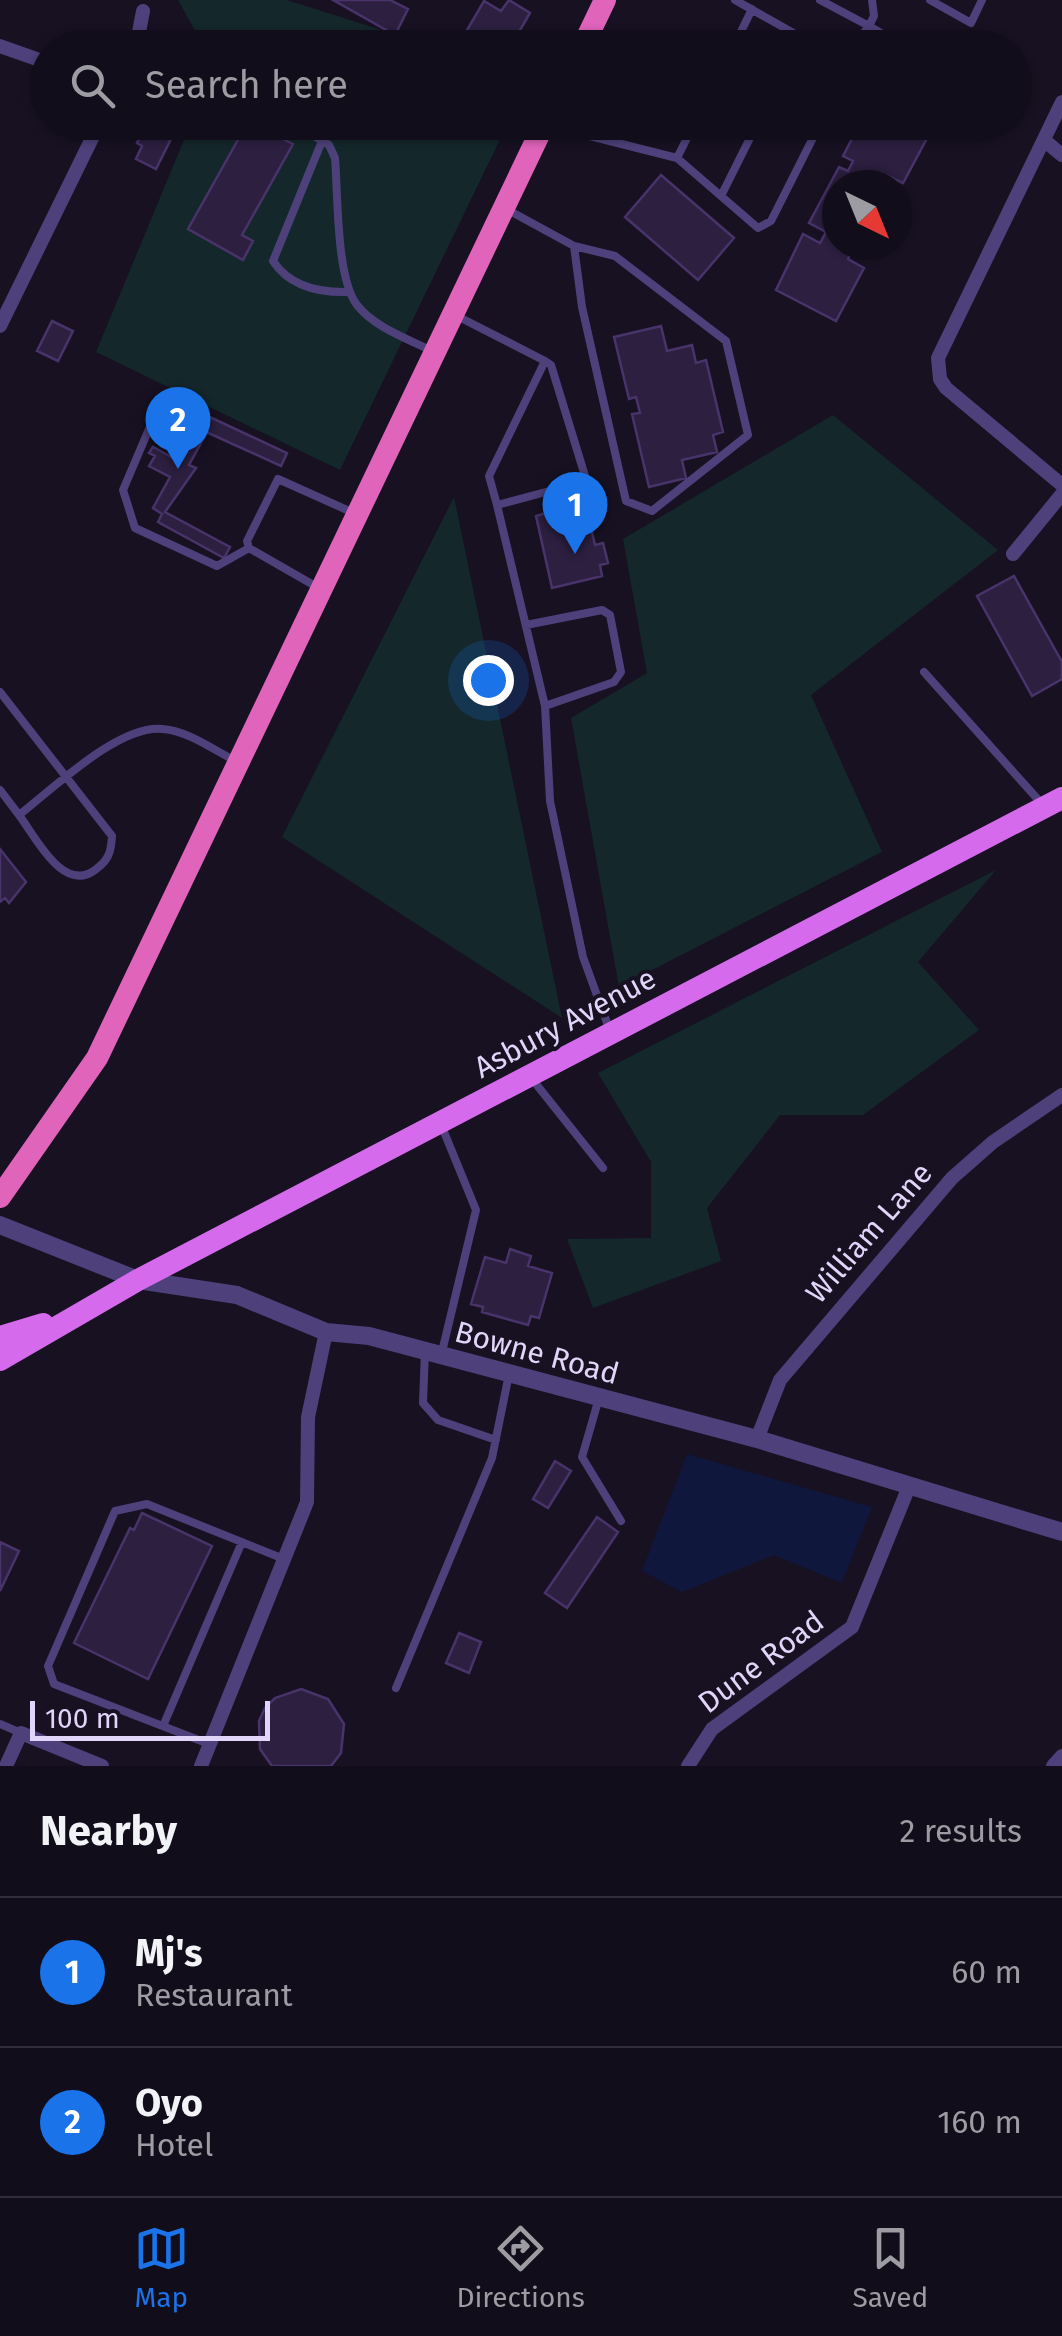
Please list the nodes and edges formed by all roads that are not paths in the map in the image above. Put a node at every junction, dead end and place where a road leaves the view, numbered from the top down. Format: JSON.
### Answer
{"nodes":[{"id":1,"x":604,"y":0,"type":"edge"},
{"id":2,"x":736,"y":0,"type":"edge"},
{"id":3,"x":820,"y":0,"type":"edge"},
{"id":4,"x":872,"y":0,"type":"edge"},
{"id":5,"x":982,"y":0,"type":"edge"},
{"id":6,"x":937,"y":2,"type":"edge"},
{"id":7,"x":752,"y":9,"type":"junction"},
{"id":8,"x":143,"y":11,"type":"dead end"},
{"id":9,"x":869,"y":26,"type":"junction"},
{"id":10,"x":139,"y":30,"type":"edge"},
{"id":11,"x":590,"y":30,"type":"edge"},
{"id":12,"x":742,"y":30,"type":"edge"},
{"id":13,"x":788,"y":30,"type":"edge"},
{"id":14,"x":866,"y":30,"type":"edge"},
{"id":15,"x":876,"y":30,"type":"edge"},
{"id":16,"x":0,"y":46,"type":"edge"},
{"id":17,"x":30,"y":57,"type":"edge"},
{"id":18,"x":1062,"y":102,"type":"edge"},
{"id":19,"x":91,"y":140,"type":"edge"},
{"id":20,"x":539,"y":140,"type":"edge"},
{"id":21,"x":603,"y":140,"type":"edge"},
{"id":22,"x":686,"y":140,"type":"edge"},
{"id":23,"x":749,"y":140,"type":"edge"},
{"id":24,"x":812,"y":140,"type":"edge"},
{"id":25,"x":1044,"y":140,"type":"junction"},
{"id":26,"x":322,"y":141,"type":"joint"},
{"id":27,"x":1062,"y":155,"type":"edge"},
{"id":28,"x":677,"y":158,"type":"junction"},
{"id":29,"x":721,"y":196,"type":"junction"},
{"id":30,"x":504,"y":208,"type":"junction"},
{"id":31,"x":574,"y":246,"type":"junction"},
{"id":32,"x":350,"y":292,"type":"junction"},
{"id":33,"x":452,"y":314,"type":"junction"},
{"id":34,"x":0,"y":326,"type":"edge"},
{"id":35,"x":434,"y":352,"type":"junction"},
{"id":36,"x":544,"y":361,"type":"junction"},
{"id":37,"x":149,"y":429,"type":"dead end"},
{"id":38,"x":1062,"y":486,"type":"edge"},
{"id":39,"x":1062,"y":494,"type":"edge"},
{"id":40,"x":497,"y":504,"type":"junction"},
{"id":41,"x":357,"y":514,"type":"junction"},
{"id":42,"x":249,"y":548,"type":"junction"},
{"id":43,"x":1013,"y":554,"type":"dead end"},
{"id":44,"x":321,"y":589,"type":"junction"},
{"id":45,"x":526,"y":626,"type":"junction"},
{"id":46,"x":924,"y":672,"type":"dead end"},
{"id":47,"x":0,"y":692,"type":"edge"},
{"id":48,"x":545,"y":706,"type":"junction"},
{"id":49,"x":238,"y":762,"type":"junction"},
{"id":50,"x":69,"y":777,"type":"junction"},
{"id":51,"x":0,"y":790,"type":"edge"},
{"id":52,"x":1054,"y":802,"type":"edge"},
{"id":53,"x":19,"y":814,"type":"junction"},
{"id":54,"x":610,"y":1034,"type":"junction"},
{"id":55,"x":530,"y":1076,"type":"junction"},
{"id":56,"x":1062,"y":1095,"type":"edge"},
{"id":57,"x":440,"y":1123,"type":"junction"},
{"id":58,"x":603,"y":1168,"type":"dead end"},
{"id":59,"x":0,"y":1197,"type":"edge"},
{"id":60,"x":0,"y":1225,"type":"edge"},
{"id":61,"x":138,"y":1280,"type":"junction"},
{"id":62,"x":97,"y":1302,"type":"junction"},
{"id":63,"x":326,"y":1332,"type":"junction"},
{"id":64,"x":0,"y":1337,"type":"edge"},
{"id":65,"x":433,"y":1353,"type":"junction"},
{"id":66,"x":0,"y":1360,"type":"edge"},
{"id":67,"x":509,"y":1374,"type":"junction"},
{"id":68,"x":599,"y":1398,"type":"junction"},
{"id":69,"x":757,"y":1439,"type":"junction"},
{"id":70,"x":496,"y":1440,"type":"junction"},
{"id":71,"x":908,"y":1488,"type":"junction"},
{"id":72,"x":620,"y":1522,"type":"dead end"},
{"id":73,"x":1062,"y":1532,"type":"edge"},
{"id":74,"x":242,"y":1542,"type":"junction"},
{"id":75,"x":284,"y":1559,"type":"junction"},
{"id":76,"x":396,"y":1688,"type":"dead end"},
{"id":77,"x":0,"y":1724,"type":"edge"},
{"id":78,"x":163,"y":1726,"type":"junction"},
{"id":79,"x":20,"y":1733,"type":"junction"},
{"id":80,"x":210,"y":1744,"type":"junction"},
{"id":81,"x":1062,"y":1756,"type":"edge"},
{"id":82,"x":6,"y":1766,"type":"edge"},
{"id":83,"x":102,"y":1766,"type":"edge"},
{"id":84,"x":201,"y":1766,"type":"edge"},
{"id":85,"x":688,"y":1766,"type":"edge"},
{"id":86,"x":1053,"y":1766,"type":"edge"}],
"edges":[{"from":1,"to":11,"type":"highway"},
{"from":2,"to":7,"type":"lane"},
{"from":3,"to":9,"type":"lane"},
{"from":4,"to":9,"type":"lane"},
{"from":5,"to":6,"type":"lane"},
{"from":7,"to":12,"type":"lane"},
{"from":7,"to":13,"type":"lane"},
{"from":8,"to":10,"type":"street"},
{"from":9,"to":14,"type":"lane"},
{"from":9,"to":15,"type":"lane"},
{"from":16,"to":17,"type":"street"},
{"from":18,"to":25,"type":"street"},
{"from":19,"to":34,"type":"street"},
{"from":20,"to":30,"type":"highway"},
{"from":21,"to":28,"type":"lane"},
{"from":22,"to":28,"type":"lane"},
{"from":23,"to":29,"type":"lane"},
{"from":24,"to":29,"type":"lane"},
{"from":25,"to":27,"type":"street"},
{"from":25,"to":38,"type":"street"},
{"from":26,"to":32,"type":"lane"},
{"from":26,"to":32,"type":"lane"},
{"from":28,"to":29,"type":"lane"},
{"from":30,"to":31,"type":"lane"},
{"from":30,"to":33,"type":"highway"},
{"from":31,"to":31,"type":"lane"},
{"from":32,"to":35,"type":"lane"},
{"from":33,"to":35,"type":"highway"},
{"from":33,"to":36,"type":"lane"},
{"from":35,"to":41,"type":"highway"},
{"from":36,"to":40,"type":"lane"},
{"from":36,"to":40,"type":"lane"},
{"from":37,"to":42,"type":"lane"},
{"from":39,"to":43,"type":"street"},
{"from":40,"to":45,"type":"lane"},
{"from":41,"to":42,"type":"lane"},
{"from":41,"to":44,"type":"highway"},
{"from":42,"to":44,"type":"lane"},
{"from":44,"to":49,"type":"highway"},
{"from":45,"to":48,"type":"lane"},
{"from":45,"to":48,"type":"lane"},
{"from":46,"to":52,"type":"lane"},
{"from":47,"to":50,"type":"lane"},
{"from":48,"to":54,"type":"lane"},
{"from":49,"to":50,"type":"lane"},
{"from":49,"to":59,"type":"highway"},
{"from":50,"to":53,"type":"lane"},
{"from":50,"to":53,"type":"lane"},
{"from":51,"to":53,"type":"lane"},
{"from":52,"to":54,"type":"main road","name":"Asbury Avenue"},
{"from":54,"to":55,"type":"main road","name":"Asbury Avenue"},
{"from":55,"to":57,"type":"main road","name":"Asbury Avenue"},
{"from":55,"to":58,"type":"lane"},
{"from":56,"to":69,"type":"street","name":"William Lane"},
{"from":57,"to":61,"type":"main road","name":"Asbury Avenue"},
{"from":57,"to":65,"type":"lane"},
{"from":60,"to":61,"type":"street","name":"Bowne Road"},
{"from":61,"to":62,"type":"main road","name":"Asbury Avenue"},
{"from":61,"to":63,"type":"street","name":"Bowne Road"},
{"from":62,"to":64,"type":"main road","name":"Asbury Avenue"},
{"from":62,"to":66,"type":"main road","name":"Asbury Avenue"},
{"from":63,"to":65,"type":"street","name":"Bowne Road"},
{"from":63,"to":75,"type":"street"},
{"from":65,"to":67,"type":"street","name":"Bowne Road"},
{"from":65,"to":70,"type":"lane"},
{"from":67,"to":68,"type":"street","name":"Bowne Road"},
{"from":67,"to":70,"type":"lane"},
{"from":68,"to":69,"type":"street","name":"Bowne Road"},
{"from":68,"to":72,"type":"lane"},
{"from":69,"to":71,"type":"street","name":"Bowne Road"},
{"from":70,"to":76,"type":"lane"},
{"from":71,"to":73,"type":"street","name":"Bowne Road"},
{"from":71,"to":85,"type":"street","name":"Dune Road"},
{"from":74,"to":75,"type":"lane"},
{"from":74,"to":78,"type":"lane"},
{"from":74,"to":78,"type":"lane"},
{"from":75,"to":80,"type":"street"},
{"from":77,"to":79,"type":"lane"},
{"from":78,"to":80,"type":"lane"},
{"from":79,"to":82,"type":"street"},
{"from":79,"to":83,"type":"street"},
{"from":80,"to":84,"type":"street"},
{"from":81,"to":86,"type":"street"}]}
